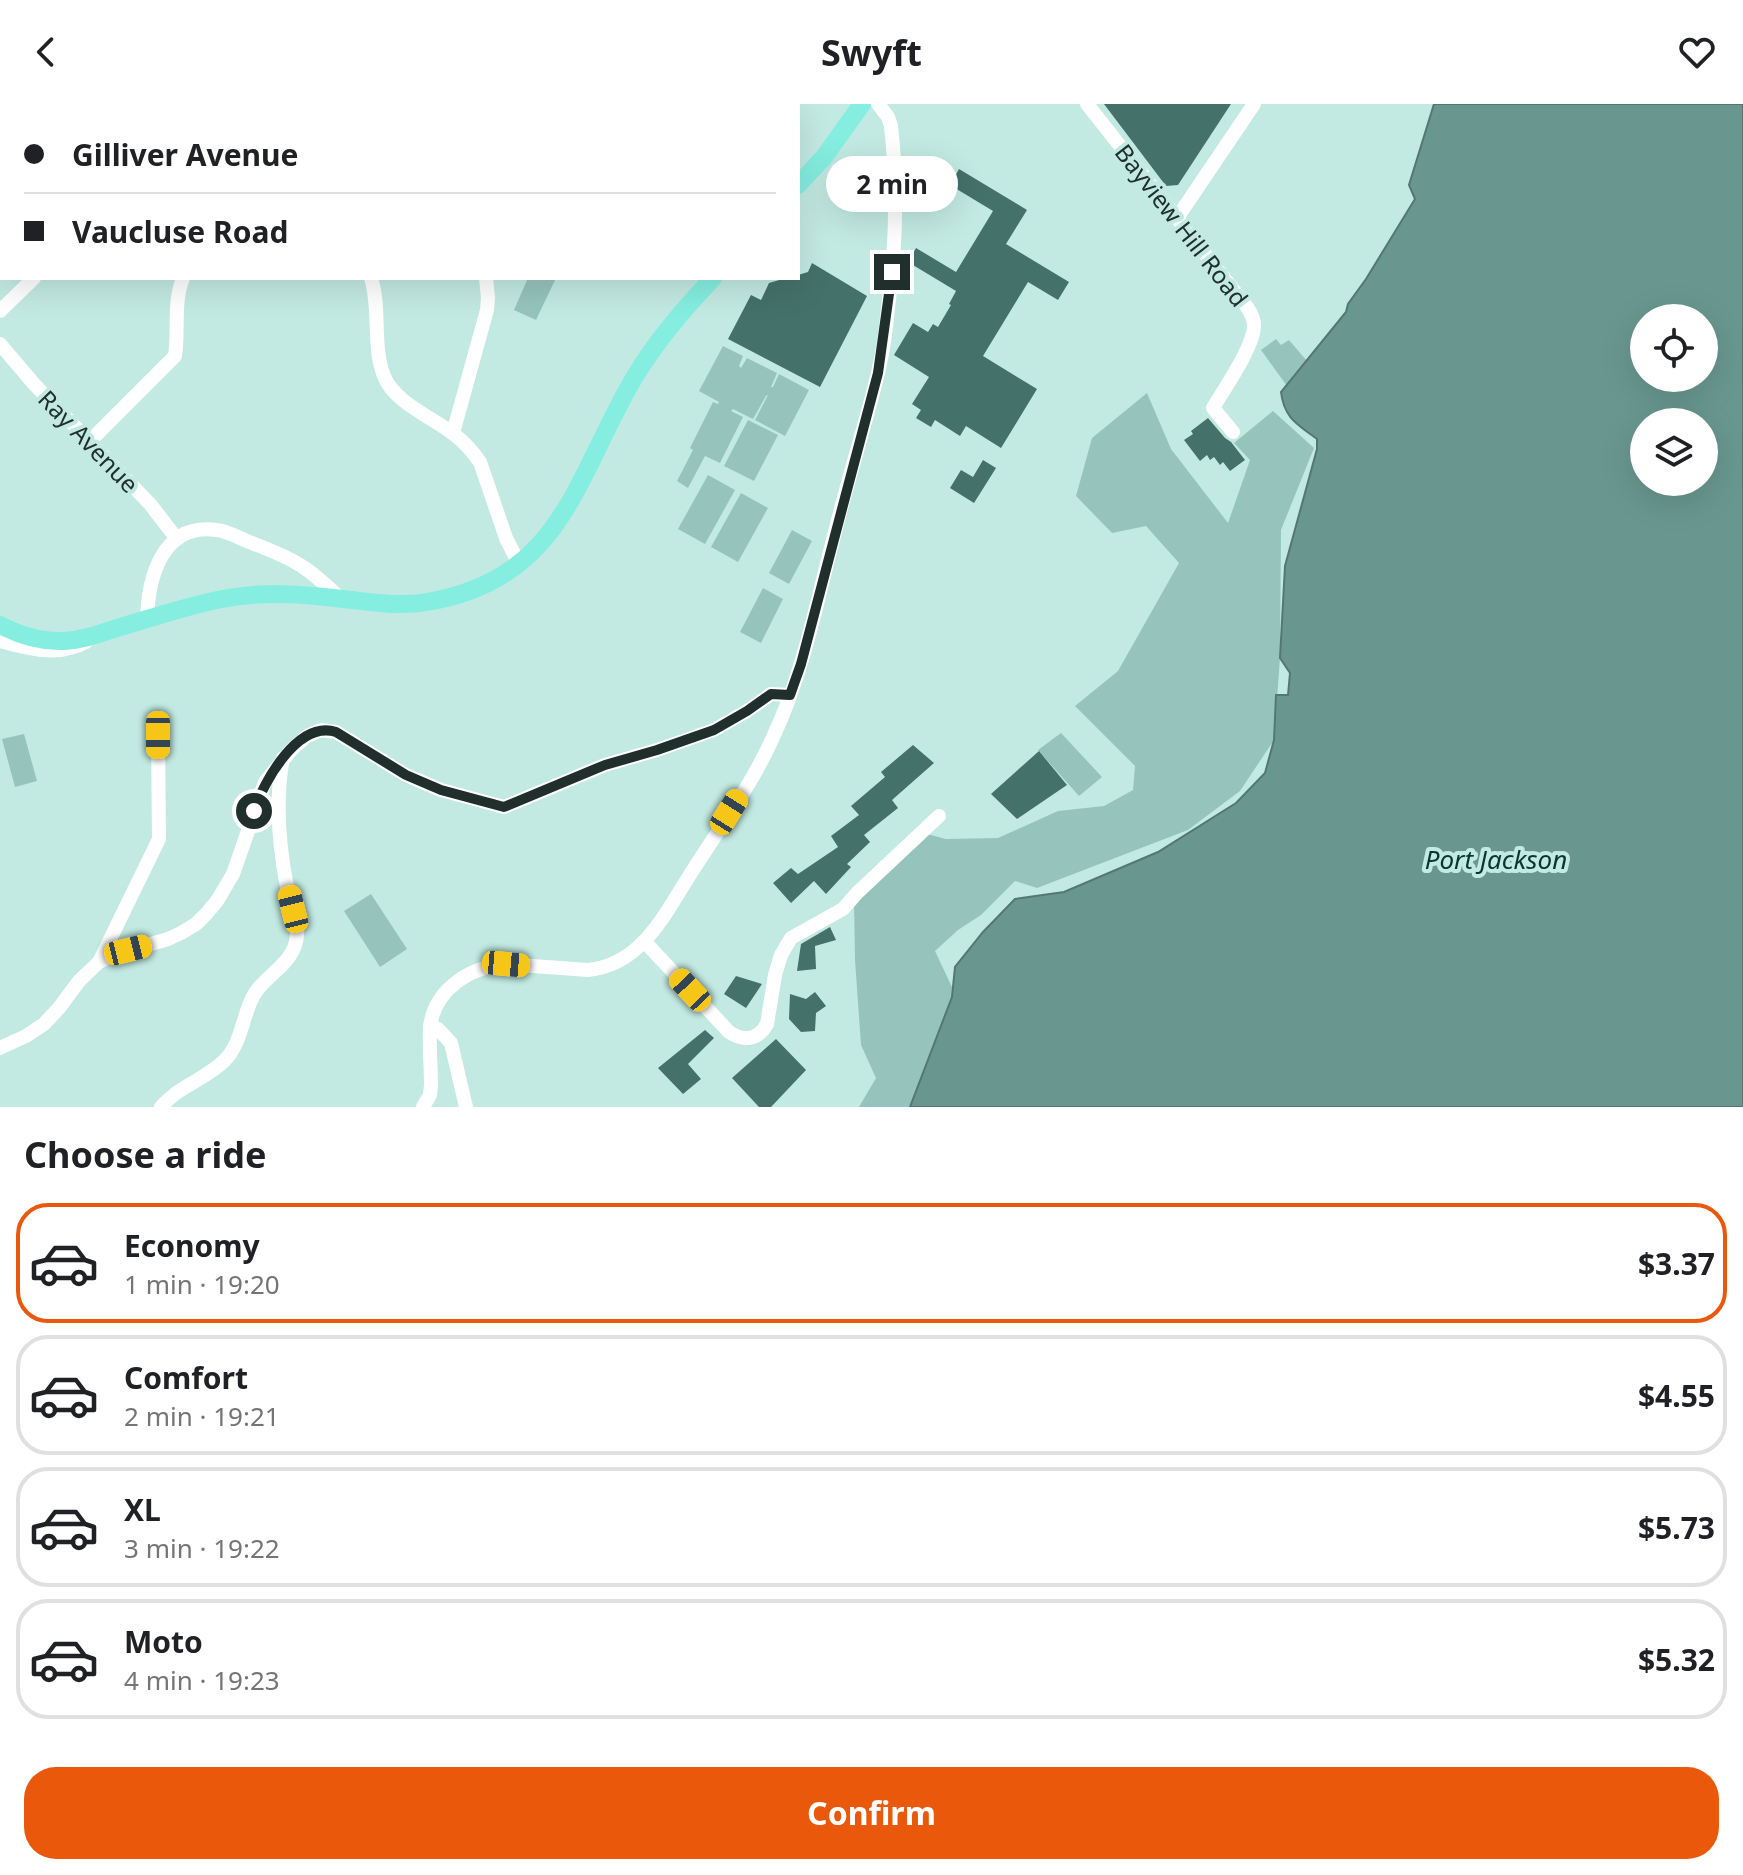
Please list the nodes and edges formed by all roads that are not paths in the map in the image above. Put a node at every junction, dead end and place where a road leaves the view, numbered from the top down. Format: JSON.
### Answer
{"nodes":[{"id":1,"x":878,"y":104,"type":"edge"},
{"id":2,"x":1087,"y":104,"type":"edge"},
{"id":3,"x":1254,"y":104,"type":"edge"},
{"id":4,"x":853,"y":107,"type":"edge"},
{"id":5,"x":800,"y":183,"type":"edge"},
{"id":6,"x":1177,"y":218,"type":"junction"},
{"id":7,"x":32,"y":280,"type":"edge"},
{"id":8,"x":182,"y":280,"type":"edge"},
{"id":9,"x":371,"y":280,"type":"edge"},
{"id":10,"x":486,"y":280,"type":"edge"},
{"id":11,"x":711,"y":280,"type":"edge"},
{"id":12,"x":0,"y":311,"type":"edge"},
{"id":13,"x":0,"y":344,"type":"edge"},
{"id":14,"x":1233,"y":432,"type":"dead end"},
{"id":15,"x":453,"y":433,"type":"junction"},
{"id":16,"x":89,"y":442,"type":"junction"},
{"id":17,"x":177,"y":539,"type":"junction"},
{"id":18,"x":519,"y":564,"type":"junction"},
{"id":19,"x":342,"y":599,"type":"junction"},
{"id":20,"x":147,"y":620,"type":"junction"},
{"id":21,"x":0,"y":625,"type":"edge"},
{"id":22,"x":100,"y":634,"type":"junction"},
{"id":23,"x":0,"y":641,"type":"edge"},
{"id":24,"x":790,"y":695,"type":"junction"},
{"id":25,"x":158,"y":735,"type":"dead end"},
{"id":26,"x":284,"y":758,"type":"junction"},
{"id":27,"x":939,"y":816,"type":"dead end"},
{"id":28,"x":645,"y":942,"type":"junction"},
{"id":29,"x":99,"y":962,"type":"junction"},
{"id":30,"x":430,"y":1026,"type":"junction"},
{"id":31,"x":0,"y":1048,"type":"edge"},
{"id":32,"x":161,"y":1107,"type":"edge"},
{"id":33,"x":423,"y":1107,"type":"edge"},
{"id":34,"x":466,"y":1107,"type":"edge"}],
"edges":[{"from":1,"to":24,"type":"street"},
{"from":2,"to":6,"type":"street","name":"Bayview Hill Road"},
{"from":3,"to":6,"type":"street"},
{"from":4,"to":5,"type":"main road"},
{"from":6,"to":14,"type":"street","name":"Bayview Hill Road"},
{"from":7,"to":12,"type":"street"},
{"from":8,"to":16,"type":"street"},
{"from":9,"to":15,"type":"street"},
{"from":10,"to":15,"type":"street"},
{"from":11,"to":18,"type":"main road"},
{"from":13,"to":16,"type":"street","name":"Ray Avenue"},
{"from":15,"to":18,"type":"street"},
{"from":16,"to":17,"type":"street","name":"Ray Avenue"},
{"from":17,"to":19,"type":"street"},
{"from":17,"to":20,"type":"street"},
{"from":18,"to":19,"type":"main road"},
{"from":19,"to":20,"type":"main road"},
{"from":20,"to":22,"type":"main road"},
{"from":21,"to":22,"type":"main road"},
{"from":22,"to":23,"type":"street"},
{"from":24,"to":26,"type":"street"},
{"from":24,"to":28,"type":"street"},
{"from":25,"to":29,"type":"street"},
{"from":26,"to":29,"type":"street"},
{"from":26,"to":32,"type":"street"},
{"from":27,"to":28,"type":"street"},
{"from":28,"to":30,"type":"street"},
{"from":29,"to":31,"type":"street"},
{"from":30,"to":33,"type":"street"},
{"from":30,"to":34,"type":"street"}]}
